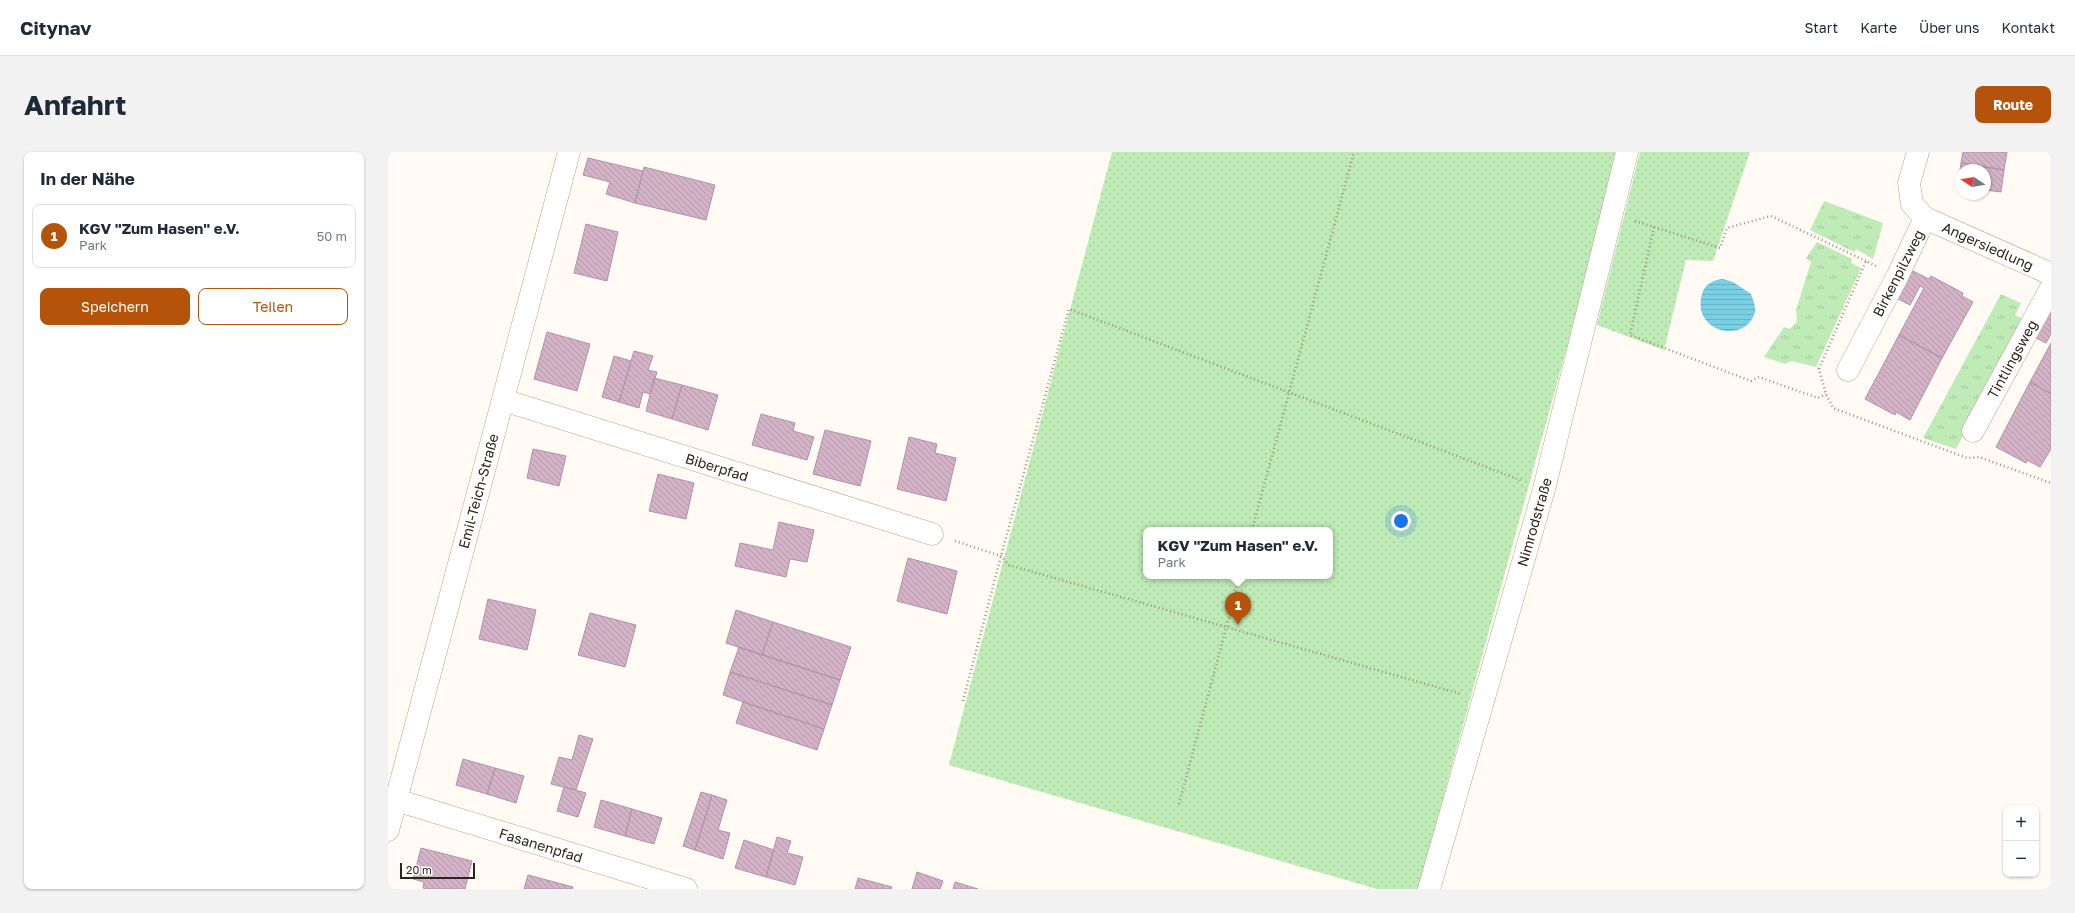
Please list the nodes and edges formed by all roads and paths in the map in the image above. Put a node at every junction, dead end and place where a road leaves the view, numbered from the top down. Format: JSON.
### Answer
{"nodes":[{"id":1,"x":569,"y":152,"type":"edge"},
{"id":2,"x":1354,"y":152,"type":"edge"},
{"id":3,"x":1627,"y":152,"type":"edge"},
{"id":4,"x":1918,"y":152,"type":"edge"},
{"id":5,"x":1612,"y":214,"type":"junction"},
{"id":6,"x":1925,"y":218,"type":"junction"},
{"id":7,"x":1654,"y":227,"type":"junction"},
{"id":8,"x":1866,"y":261,"type":"junction"},
{"id":9,"x":2051,"y":274,"type":"edge"},
{"id":10,"x":1897,"y":277,"type":"junction"},
{"id":11,"x":2051,"y":288,"type":"edge"},
{"id":12,"x":1848,"y":370,"type":"dead end"},
{"id":13,"x":1288,"y":393,"type":"junction"},
{"id":14,"x":1826,"y":394,"type":"junction"},
{"id":15,"x":502,"y":400,"type":"junction"},
{"id":16,"x":1973,"y":431,"type":"dead end"},
{"id":17,"x":2051,"y":483,"type":"edge"},
{"id":18,"x":1544,"y":489,"type":"junction"},
{"id":19,"x":1253,"y":527,"type":"edge"},
{"id":20,"x":932,"y":534,"type":"joint"},
{"id":21,"x":1001,"y":556,"type":"junction"},
{"id":22,"x":1239,"y":579,"type":"edge"},
{"id":23,"x":1227,"y":628,"type":"junction"},
{"id":24,"x":1483,"y":700,"type":"junction"},
{"id":25,"x":963,"y":701,"type":"dead end"},
{"id":26,"x":396,"y":800,"type":"junction"},
{"id":27,"x":1179,"y":804,"type":"dead end"},
{"id":28,"x":388,"y":830,"type":"edge"},
{"id":29,"x":686,"y":889,"type":"edge"},
{"id":30,"x":1429,"y":889,"type":"edge"}],
"edges":[{"from":1,"to":15,"type":"street","name":"Emil-Teich-Straße"},
{"from":2,"to":13,"type":"path"},
{"from":3,"to":5,"type":"street","name":"Nimrodstraße"},
{"from":4,"to":6,"type":"street","name":"Birkenpilzweg"},
{"from":5,"to":7,"type":"path"},
{"from":5,"to":18,"type":"street","name":"Nimrodstraße"},
{"from":6,"to":9,"type":"street","name":"Angersiedlung"},
{"from":6,"to":10,"type":"street","name":"Birkenpilzweg"},
{"from":7,"to":8,"type":"path"},
{"from":7,"to":14,"type":"path"},
{"from":8,"to":10,"type":"path"},
{"from":8,"to":14,"type":"path"},
{"from":10,"to":12,"type":"street","name":"Birkenpilzweg"},
{"from":11,"to":16,"type":"street","name":"Tintlingsweg"},
{"from":13,"to":18,"type":"path"},
{"from":13,"to":19,"type":"path"},
{"from":13,"to":21,"type":"path"},
{"from":14,"to":17,"type":"path"},
{"from":15,"to":20,"type":"street","name":"Biberpfad"},
{"from":15,"to":26,"type":"street","name":"Emil-Teich-Straße"},
{"from":18,"to":24,"type":"street","name":"Nimrodstraße"},
{"from":20,"to":21,"type":"path"},
{"from":21,"to":23,"type":"path"},
{"from":21,"to":25,"type":"path"},
{"from":22,"to":23,"type":"path"},
{"from":23,"to":24,"type":"path"},
{"from":23,"to":27,"type":"path"},
{"from":24,"to":30,"type":"street","name":"Nimrodstraße"},
{"from":26,"to":28,"type":"street","name":"Emil-Teich-Straße"},
{"from":26,"to":29,"type":"street","name":"Fasanenpfad"}]}
